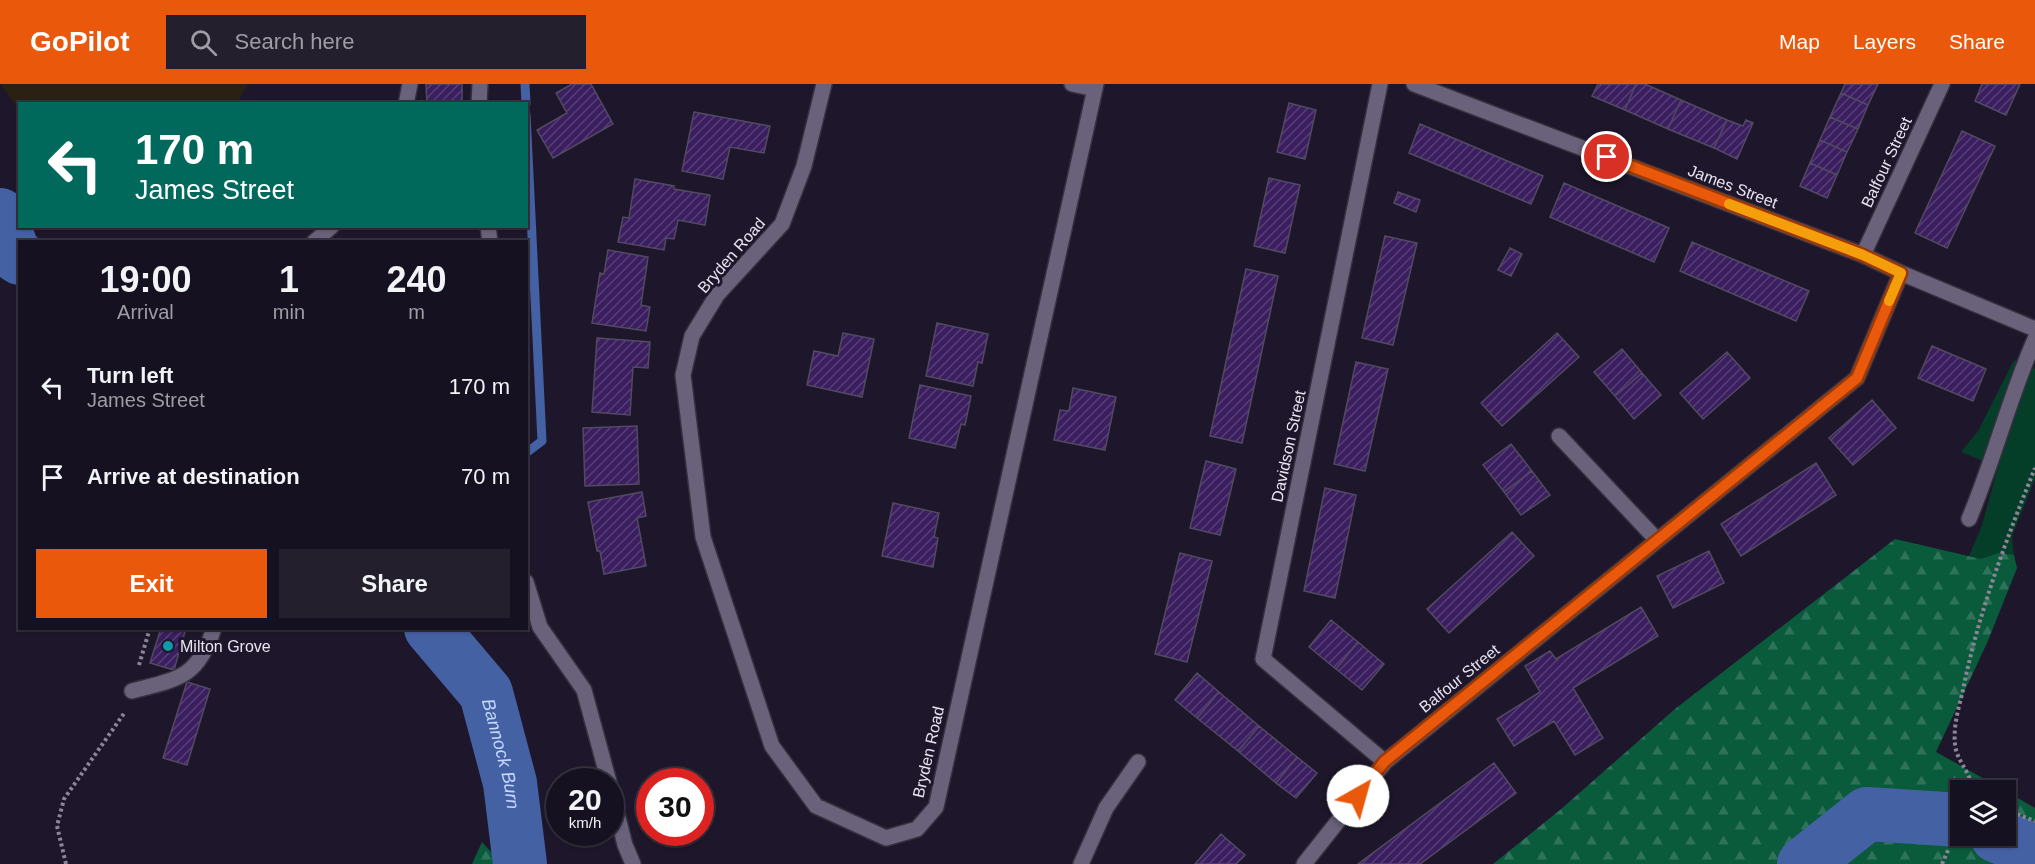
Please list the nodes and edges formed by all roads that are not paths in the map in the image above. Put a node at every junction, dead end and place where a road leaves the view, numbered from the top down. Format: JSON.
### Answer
{"nodes":[{"id":1,"x":410,"y":84,"type":"edge"},
{"id":2,"x":480,"y":84,"type":"edge"},
{"id":3,"x":824,"y":84,"type":"edge"},
{"id":4,"x":1072,"y":84,"type":"edge"},
{"id":5,"x":1380,"y":84,"type":"edge"},
{"id":6,"x":1414,"y":84,"type":"edge"},
{"id":7,"x":1942,"y":84,"type":"edge"},
{"id":8,"x":1096,"y":87,"type":"edge"},
{"id":9,"x":406,"y":102,"type":"edge"},
{"id":10,"x":479,"y":102,"type":"edge"},
{"id":11,"x":330,"y":228,"type":"edge"},
{"id":12,"x":316,"y":240,"type":"edge"},
{"id":13,"x":1863,"y":255,"type":"junction"},
{"id":14,"x":1901,"y":273,"type":"junction"},
{"id":15,"x":2035,"y":329,"type":"edge"},
{"id":16,"x":2035,"y":339,"type":"edge"},
{"id":17,"x":1559,"y":436,"type":"dead end"},
{"id":18,"x":1969,"y":519,"type":"dead end"},
{"id":19,"x":1657,"y":540,"type":"junction"},
{"id":20,"x":528,"y":588,"type":"edge"},
{"id":21,"x":213,"y":630,"type":"edge"},
{"id":22,"x":132,"y":691,"type":"road end"},
{"id":23,"x":1138,"y":762,"type":"dead end"},
{"id":24,"x":1384,"y":762,"type":"junction"},
{"id":25,"x":606,"y":768,"type":"edge"},
{"id":26,"x":624,"y":841,"type":"edge"},
{"id":27,"x":633,"y":864,"type":"edge"},
{"id":28,"x":1081,"y":864,"type":"edge"},
{"id":29,"x":1304,"y":864,"type":"edge"}],
"edges":[{"from":1,"to":9,"type":"street"},
{"from":2,"to":10,"type":"street"},
{"from":3,"to":8,"type":"street","name":"Bryden Road"},
{"from":4,"to":8,"type":"street"},
{"from":5,"to":24,"type":"street","name":"Davidson Street"},
{"from":6,"to":13,"type":"street","name":"James Street"},
{"from":7,"to":13,"type":"street","name":"Balfour Street"},
{"from":11,"to":12,"type":"street"},
{"from":13,"to":14,"type":"street","name":"James Street"},
{"from":14,"to":15,"type":"street","name":"James Street"},
{"from":14,"to":19,"type":"street","name":"Balfour Street"},
{"from":16,"to":18,"type":"street"},
{"from":17,"to":19,"type":"street"},
{"from":19,"to":24,"type":"street","name":"Balfour Street"},
{"from":20,"to":25,"type":"street"},
{"from":21,"to":22,"type":"street"},
{"from":23,"to":28,"type":"street"},
{"from":24,"to":29,"type":"street","name":"Balfour Street"},
{"from":26,"to":27,"type":"street"}]}
